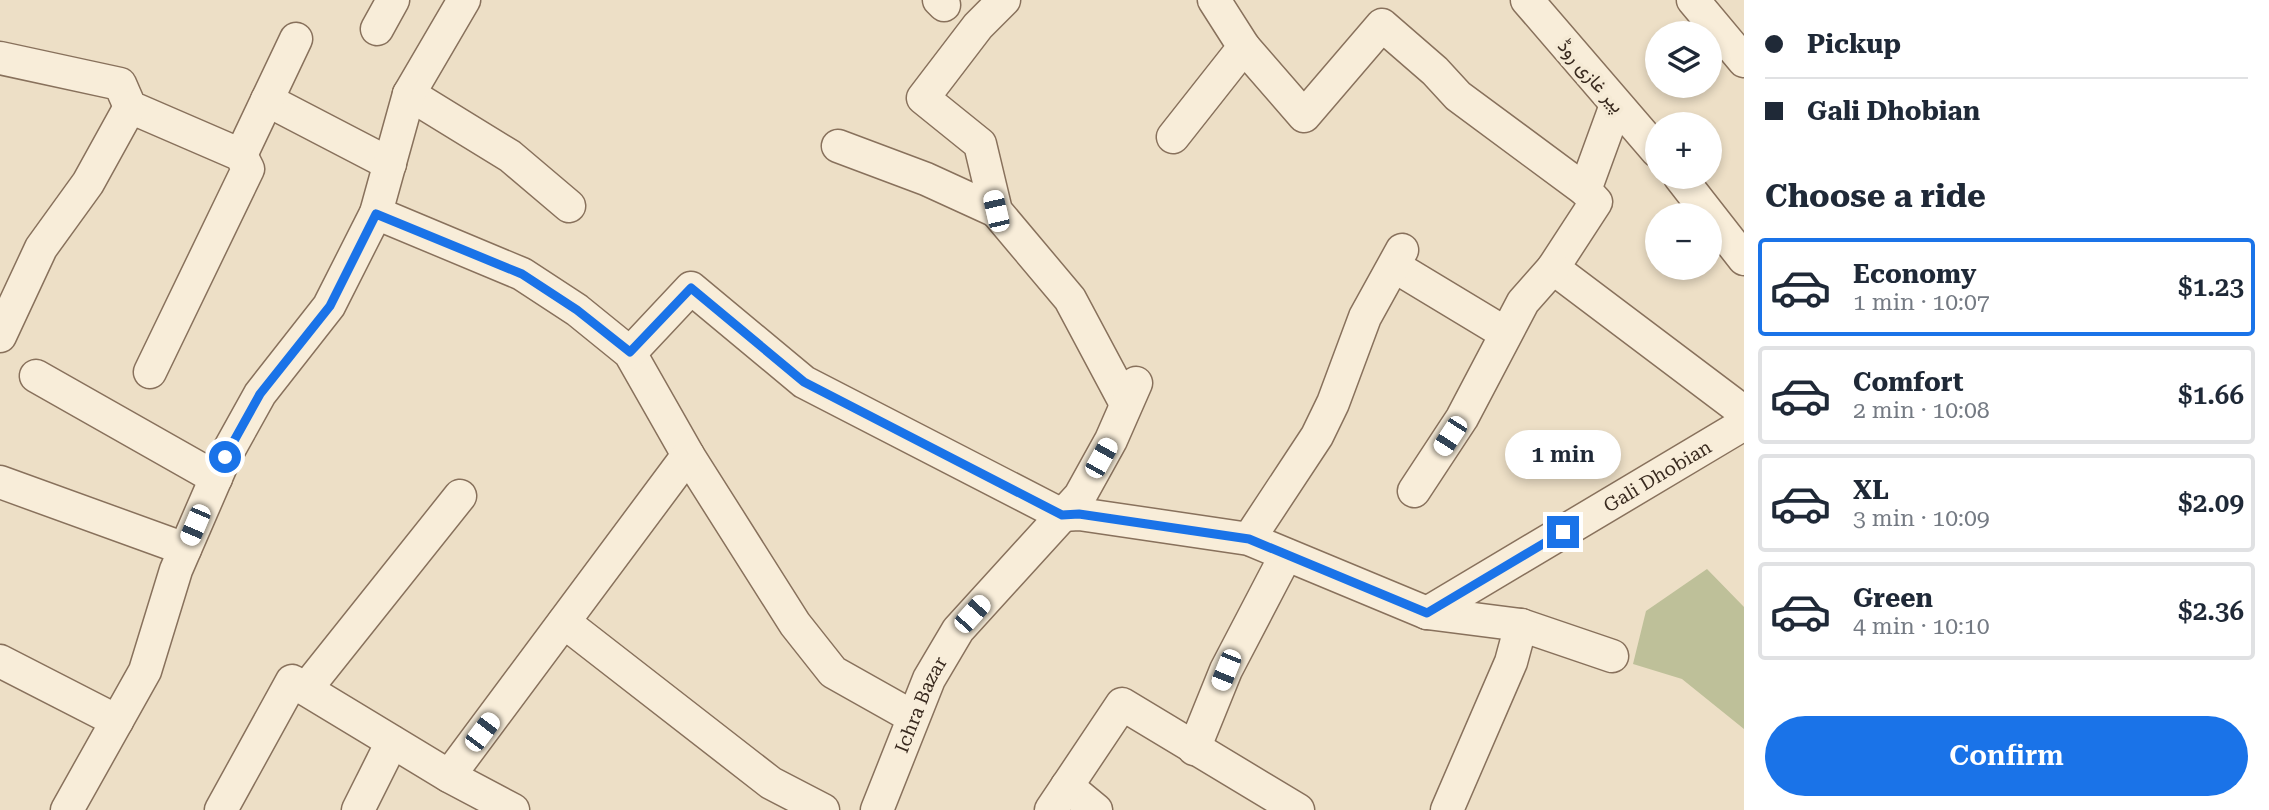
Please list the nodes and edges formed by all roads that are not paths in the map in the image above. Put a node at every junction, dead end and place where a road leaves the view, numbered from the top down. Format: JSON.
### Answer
{"nodes":[{"id":1,"x":393,"y":0,"type":"edge"},
{"id":2,"x":464,"y":0,"type":"edge"},
{"id":3,"x":1004,"y":0,"type":"edge"},
{"id":4,"x":1214,"y":0,"type":"edge"},
{"id":5,"x":1527,"y":0,"type":"edge"},
{"id":6,"x":1693,"y":0,"type":"edge"},
{"id":7,"x":377,"y":29,"type":"dead end"},
{"id":8,"x":296,"y":38,"type":"dead end"},
{"id":9,"x":1244,"y":47,"type":"junction"},
{"id":10,"x":0,"y":58,"type":"edge"},
{"id":11,"x":1744,"y":61,"type":"edge"},
{"id":12,"x":410,"y":94,"type":"junction"},
{"id":13,"x":267,"y":100,"type":"junction"},
{"id":14,"x":1616,"y":105,"type":"junction"},
{"id":15,"x":130,"y":107,"type":"junction"},
{"id":16,"x":1173,"y":137,"type":"dead end"},
{"id":17,"x":1645,"y":138,"type":"edge"},
{"id":18,"x":838,"y":146,"type":"dead end"},
{"id":19,"x":241,"y":155,"type":"junction"},
{"id":20,"x":390,"y":164,"type":"junction"},
{"id":21,"x":1689,"y":189,"type":"edge"},
{"id":22,"x":1585,"y":190,"type":"junction"},
{"id":23,"x":569,"y":206,"type":"dead end"},
{"id":24,"x":996,"y":211,"type":"junction"},
{"id":25,"x":376,"y":214,"type":"junction"},
{"id":26,"x":1744,"y":259,"type":"edge"},
{"id":27,"x":1553,"y":268,"type":"junction"},
{"id":28,"x":1505,"y":333,"type":"junction"},
{"id":29,"x":0,"y":336,"type":"edge"},
{"id":30,"x":630,"y":352,"type":"junction"},
{"id":31,"x":150,"y":372,"type":"dead end"},
{"id":32,"x":36,"y":376,"type":"dead end"},
{"id":33,"x":1744,"y":412,"type":"edge"},
{"id":34,"x":1744,"y":424,"type":"edge"},
{"id":35,"x":688,"y":455,"type":"junction"},
{"id":36,"x":216,"y":478,"type":"junction"},
{"id":37,"x":0,"y":482,"type":"edge"},
{"id":38,"x":1414,"y":491,"type":"dead end"},
{"id":39,"x":460,"y":496,"type":"dead end"},
{"id":40,"x":1062,"y":515,"type":"junction"},
{"id":41,"x":1249,"y":539,"type":"junction"},
{"id":42,"x":185,"y":549,"type":"junction"},
{"id":43,"x":1286,"y":555,"type":"junction"},
{"id":44,"x":1427,"y":613,"type":"junction"},
{"id":45,"x":564,"y":622,"type":"junction"},
{"id":46,"x":1521,"y":625,"type":"junction"},
{"id":47,"x":1612,"y":656,"type":"dead end"},
{"id":48,"x":0,"y":661,"type":"edge"},
{"id":49,"x":306,"y":690,"type":"junction"},
{"id":50,"x":913,"y":716,"type":"junction"},
{"id":51,"x":117,"y":721,"type":"junction"},
{"id":52,"x":392,"y":742,"type":"junction"},
{"id":53,"x":1194,"y":748,"type":"junction"},
{"id":54,"x":449,"y":776,"type":"junction"},
{"id":55,"x":1059,"y":798,"type":"edge"},
{"id":56,"x":67,"y":810,"type":"edge"},
{"id":57,"x":221,"y":810,"type":"edge"},
{"id":58,"x":358,"y":810,"type":"edge"},
{"id":59,"x":513,"y":810,"type":"edge"},
{"id":60,"x":823,"y":810,"type":"edge"},
{"id":61,"x":877,"y":810,"type":"edge"},
{"id":62,"x":1096,"y":810,"type":"edge"},
{"id":63,"x":1298,"y":810,"type":"edge"},
{"id":64,"x":1447,"y":810,"type":"edge"}],
"edges":[{"from":1,"to":7,"type":"street"},
{"from":2,"to":12,"type":"street"},
{"from":3,"to":24,"type":"street"},
{"from":4,"to":9,"type":"street"},
{"from":5,"to":14,"type":"street","name":"پیر غازی روڈ"},
{"from":6,"to":11,"type":"street"},
{"from":8,"to":13,"type":"street"},
{"from":9,"to":16,"type":"street"},
{"from":9,"to":22,"type":"street"},
{"from":10,"to":15,"type":"street"},
{"from":12,"to":20,"type":"street"},
{"from":12,"to":23,"type":"street"},
{"from":13,"to":19,"type":"street"},
{"from":13,"to":20,"type":"street"},
{"from":14,"to":17,"type":"street","name":"پیر غازی روڈ"},
{"from":14,"to":22,"type":"street"},
{"from":15,"to":19,"type":"street"},
{"from":15,"to":29,"type":"street"},
{"from":18,"to":24,"type":"street"},
{"from":19,"to":31,"type":"street"},
{"from":20,"to":25,"type":"street"},
{"from":21,"to":26,"type":"street"},
{"from":22,"to":27,"type":"street"},
{"from":24,"to":40,"type":"street","name":"Ichra Bazar"},
{"from":25,"to":30,"type":"street"},
{"from":25,"to":36,"type":"street"},
{"from":27,"to":28,"type":"street"},
{"from":27,"to":33,"type":"street"},
{"from":28,"to":38,"type":"street"},
{"from":28,"to":41,"type":"street"},
{"from":30,"to":35,"type":"street"},
{"from":30,"to":40,"type":"street"},
{"from":32,"to":36,"type":"street"},
{"from":34,"to":44,"type":"street","name":"Gali Dhobian"},
{"from":35,"to":45,"type":"street"},
{"from":35,"to":50,"type":"street"},
{"from":36,"to":42,"type":"street"},
{"from":37,"to":42,"type":"street"},
{"from":39,"to":49,"type":"street"},
{"from":40,"to":41,"type":"street"},
{"from":40,"to":50,"type":"street","name":"Ichra Bazar"},
{"from":41,"to":43,"type":"street"},
{"from":42,"to":51,"type":"street"},
{"from":43,"to":44,"type":"street"},
{"from":43,"to":53,"type":"street"},
{"from":44,"to":46,"type":"street"},
{"from":45,"to":54,"type":"street"},
{"from":45,"to":60,"type":"street"},
{"from":46,"to":47,"type":"street"},
{"from":46,"to":64,"type":"street"},
{"from":48,"to":51,"type":"street"},
{"from":49,"to":52,"type":"street"},
{"from":49,"to":57,"type":"street"},
{"from":50,"to":61,"type":"street","name":"Ichra Bazar"},
{"from":51,"to":56,"type":"street"},
{"from":52,"to":54,"type":"street"},
{"from":52,"to":58,"type":"street"},
{"from":53,"to":55,"type":"street"},
{"from":53,"to":63,"type":"street"},
{"from":54,"to":59,"type":"street"},
{"from":55,"to":62,"type":"street"}]}
